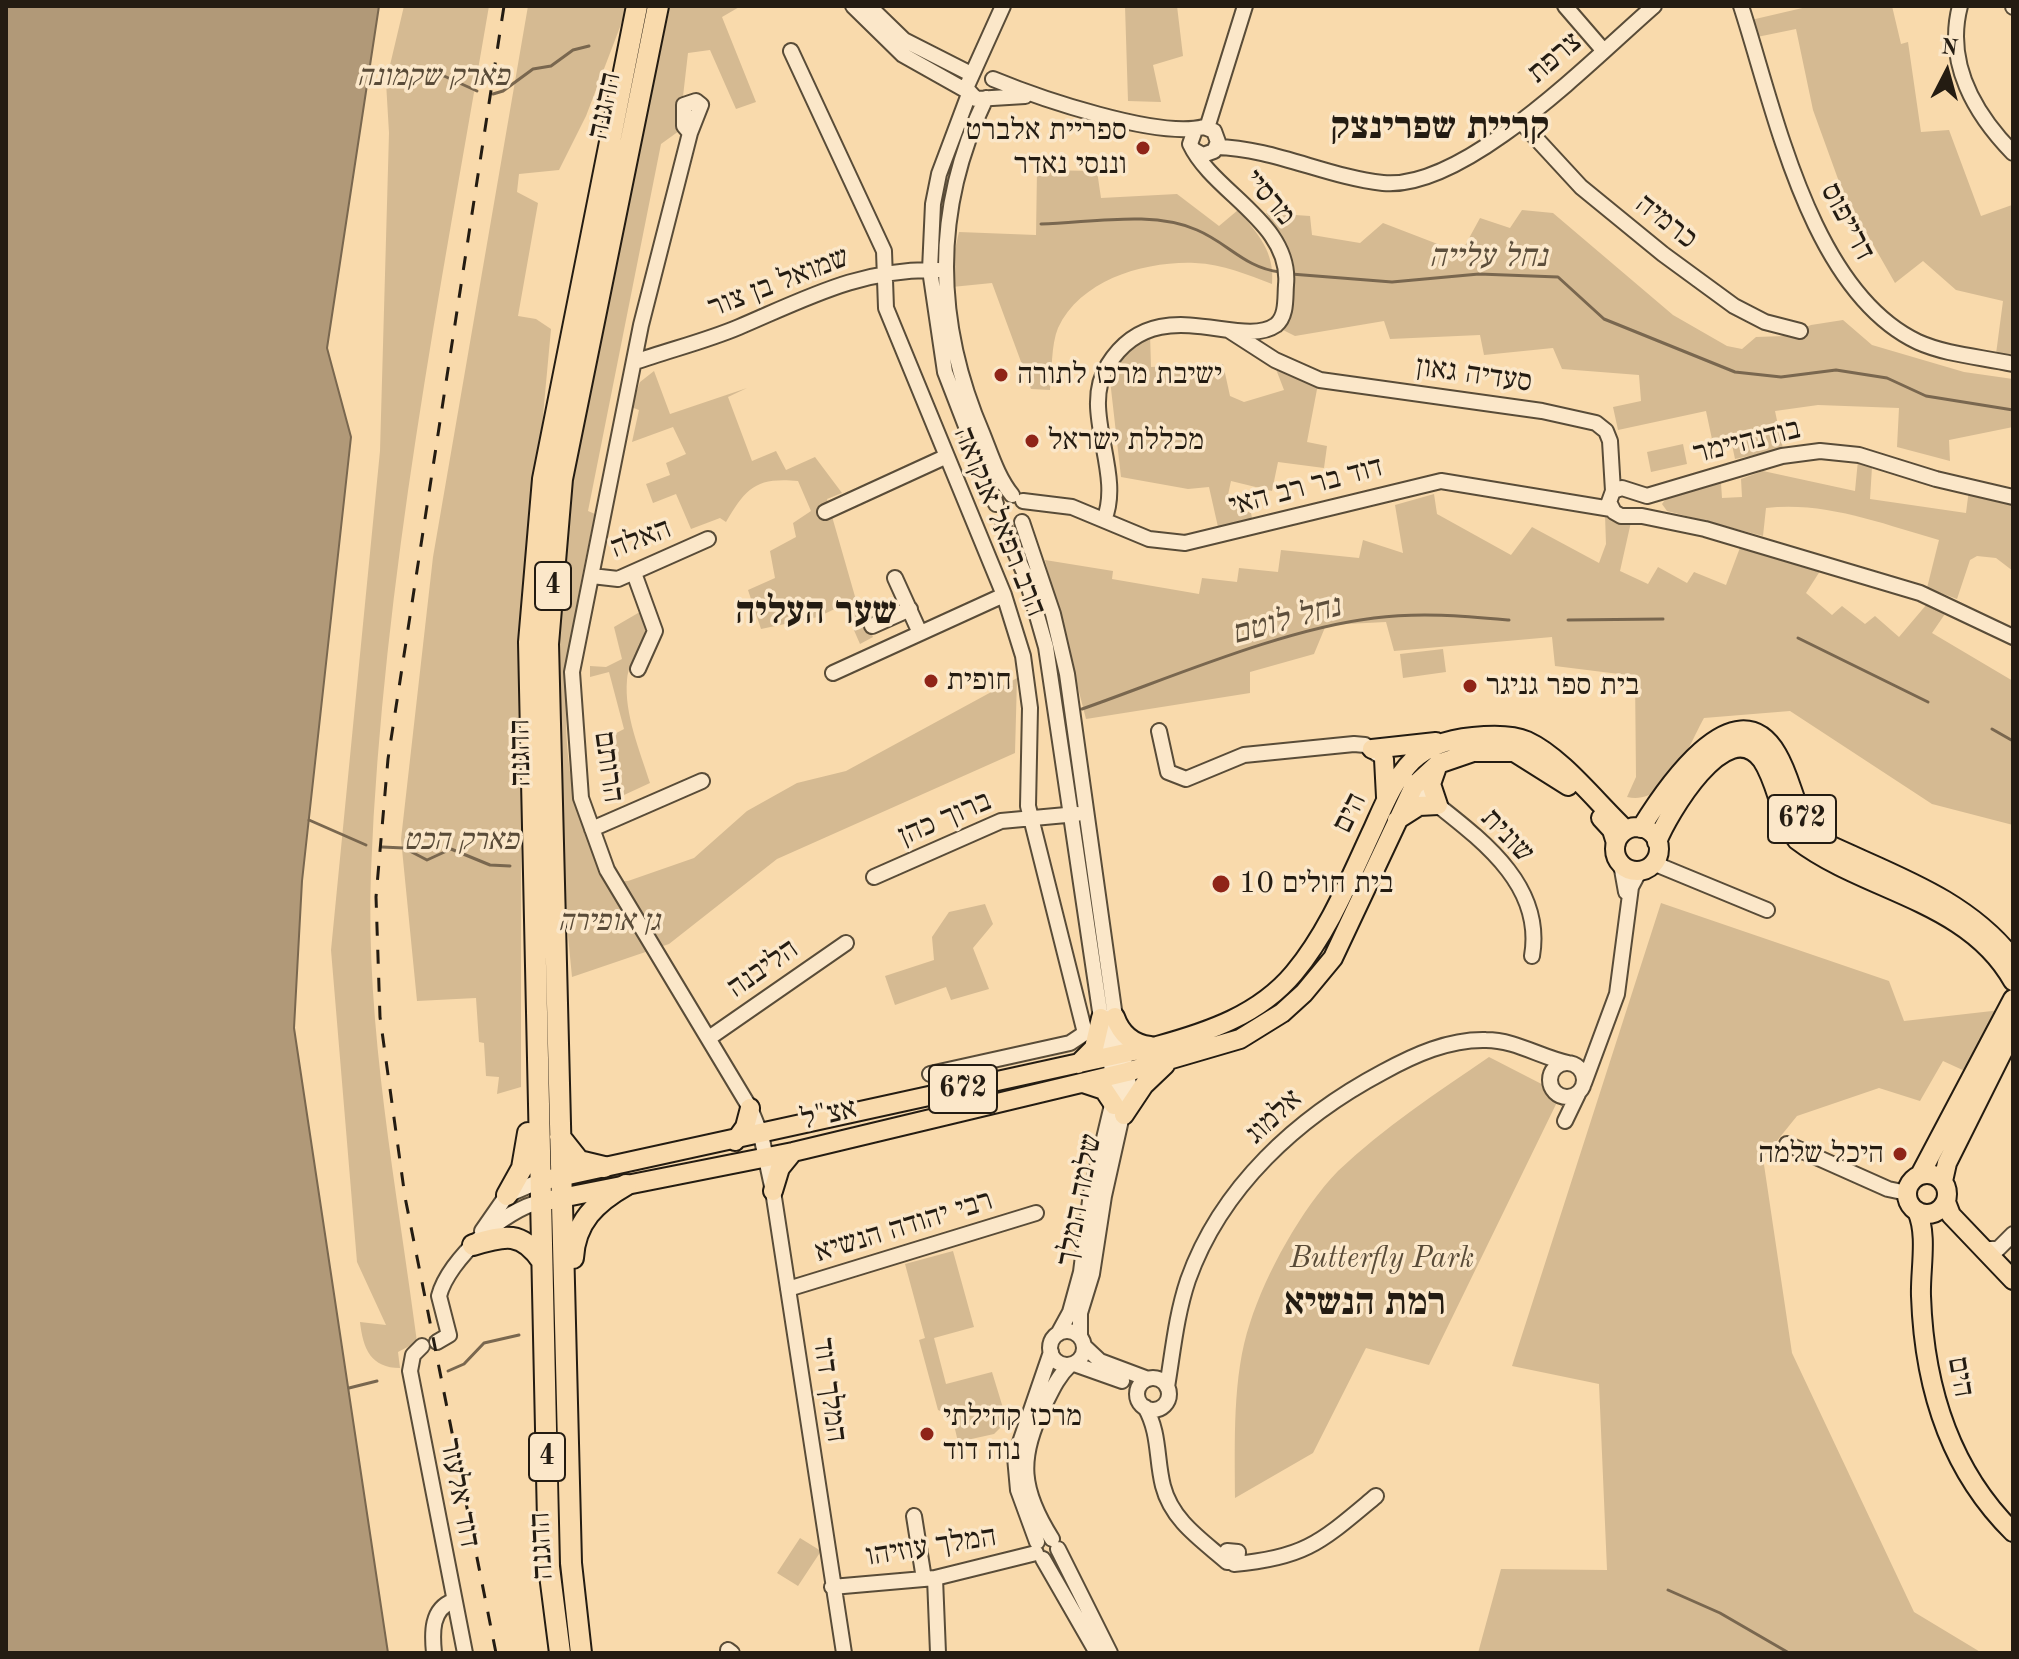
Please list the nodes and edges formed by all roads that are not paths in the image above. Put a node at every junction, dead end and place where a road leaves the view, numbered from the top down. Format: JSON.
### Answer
{"nodes":[{"id":1,"x":637,"y":6,"type":"edge"},
{"id":2,"x":658,"y":6,"type":"edge"},
{"id":3,"x":853,"y":6,"type":"edge"},
{"id":4,"x":869,"y":6,"type":"edge"},
{"id":5,"x":1003,"y":6,"type":"edge"},
{"id":6,"x":1245,"y":6,"type":"edge"},
{"id":7,"x":1565,"y":6,"type":"edge"},
{"id":8,"x":1654,"y":6,"type":"edge"},
{"id":9,"x":1741,"y":6,"type":"edge"},
{"id":10,"x":1960,"y":6,"type":"edge"},
{"id":11,"x":995,"y":29,"type":"junction"},
{"id":12,"x":1603,"y":50,"type":"junction"},
{"id":13,"x":791,"y":51,"type":"dead end"},
{"id":14,"x":973,"y":73,"type":"junction"},
{"id":15,"x":992,"y":78,"type":"junction"},
{"id":16,"x":968,"y":93,"type":"junction"},
{"id":17,"x":988,"y":97,"type":"junction"},
{"id":18,"x":1041,"y":97,"type":"junction"},
{"id":19,"x":1521,"y":122,"type":"junction"},
{"id":20,"x":1145,"y":124,"type":"junction"},
{"id":21,"x":1205,"y":130,"type":"junction"},
{"id":22,"x":690,"y":133,"type":"dead end"},
{"id":23,"x":1193,"y":149,"type":"junction"},
{"id":24,"x":1214,"y":150,"type":"junction"},
{"id":25,"x":2013,"y":153,"type":"edge"},
{"id":26,"x":1260,"y":154,"type":"junction"},
{"id":27,"x":1219,"y":180,"type":"junction"},
{"id":28,"x":937,"y":270,"type":"junction"},
{"id":29,"x":883,"y":272,"type":"junction"},
{"id":30,"x":1270,"y":327,"type":"junction"},
{"id":31,"x":1226,"y":328,"type":"junction"},
{"id":32,"x":1800,"y":331,"type":"dead end"},
{"id":33,"x":1275,"y":360,"type":"junction"},
{"id":34,"x":635,"y":362,"type":"junction"},
{"id":35,"x":2013,"y":364,"type":"edge"},
{"id":36,"x":945,"y":457,"type":"junction"},
{"id":37,"x":1634,"y":493,"type":"junction"},
{"id":38,"x":2013,"y":497,"type":"edge"},
{"id":39,"x":1018,"y":498,"type":"junction"},
{"id":40,"x":1612,"y":498,"type":"junction"},
{"id":41,"x":996,"y":504,"type":"junction"},
{"id":42,"x":1055,"y":506,"type":"junction"},
{"id":43,"x":825,"y":512,"type":"dead end"},
{"id":44,"x":1629,"y":515,"type":"junction"},
{"id":45,"x":1024,"y":520,"type":"junction"},
{"id":46,"x":1104,"y":520,"type":"junction"},
{"id":47,"x":1003,"y":525,"type":"junction"},
{"id":48,"x":708,"y":539,"type":"dead end"},
{"id":49,"x":634,"y":573,"type":"junction"},
{"id":50,"x":592,"y":576,"type":"junction"},
{"id":51,"x":895,"y":578,"type":"dead end"},
{"id":52,"x":1004,"y":595,"type":"junction"},
{"id":53,"x":910,"y":609,"type":"junction"},
{"id":54,"x":872,"y":626,"type":"dead end"},
{"id":55,"x":920,"y":633,"type":"junction"},
{"id":56,"x":2013,"y":637,"type":"edge"},
{"id":57,"x":638,"y":669,"type":"dead end"},
{"id":58,"x":833,"y":673,"type":"dead end"},
{"id":59,"x":1159,"y":731,"type":"dead end"},
{"id":60,"x":1450,"y":741,"type":"junction"},
{"id":61,"x":1378,"y":754,"type":"junction"},
{"id":62,"x":1438,"y":764,"type":"junction"},
{"id":63,"x":702,"y":781,"type":"dead end"},
{"id":64,"x":1408,"y":781,"type":"junction"},
{"id":65,"x":1438,"y":805,"type":"junction"},
{"id":66,"x":1078,"y":814,"type":"junction"},
{"id":67,"x":1389,"y":815,"type":"junction"},
{"id":68,"x":1030,"y":816,"type":"junction"},
{"id":69,"x":592,"y":829,"type":"junction"},
{"id":70,"x":1627,"y":834,"type":"junction"},
{"id":71,"x":1657,"y":842,"type":"junction"},
{"id":72,"x":1621,"y":864,"type":"junction"},
{"id":73,"x":1647,"y":867,"type":"junction"},
{"id":74,"x":874,"y":877,"type":"dead end"},
{"id":75,"x":1767,"y":910,"type":"dead end"},
{"id":76,"x":1627,"y":913,"type":"junction"},
{"id":77,"x":846,"y":943,"type":"dead end"},
{"id":78,"x":1532,"y":956,"type":"dead end"},
{"id":79,"x":2013,"y":959,"type":"edge"},
{"id":80,"x":2013,"y":981,"type":"edge"},
{"id":81,"x":2013,"y":999,"type":"edge"},
{"id":82,"x":1108,"y":1017,"type":"junction"},
{"id":83,"x":2013,"y":1031,"type":"edge"},
{"id":84,"x":709,"y":1038,"type":"junction"},
{"id":85,"x":1601,"y":1043,"type":"junction"},
{"id":86,"x":1526,"y":1049,"type":"junction"},
{"id":87,"x":1162,"y":1054,"type":"junction"},
{"id":88,"x":537,"y":1062,"type":"junction"},
{"id":89,"x":1571,"y":1063,"type":"junction"},
{"id":90,"x":1078,"y":1064,"type":"junction"},
{"id":91,"x":1118,"y":1064,"type":"junction"},
{"id":92,"x":930,"y":1074,"type":"dead end"},
{"id":93,"x":1550,"y":1075,"type":"junction"},
{"id":94,"x":1083,"y":1083,"type":"junction"},
{"id":95,"x":1581,"y":1088,"type":"junction"},
{"id":96,"x":1557,"y":1094,"type":"junction"},
{"id":97,"x":750,"y":1108,"type":"junction"},
{"id":98,"x":1119,"y":1110,"type":"junction"},
{"id":99,"x":761,"y":1135,"type":"junction"},
{"id":100,"x":560,"y":1136,"type":"junction"},
{"id":101,"x":735,"y":1141,"type":"junction"},
{"id":102,"x":1787,"y":1144,"type":"dead end"},
{"id":103,"x":793,"y":1152,"type":"junction"},
{"id":104,"x":766,"y":1158,"type":"junction"},
{"id":105,"x":604,"y":1167,"type":"junction"},
{"id":106,"x":1920,"y":1175,"type":"junction"},
{"id":107,"x":561,"y":1176,"type":"junction"},
{"id":108,"x":1943,"y":1181,"type":"junction"},
{"id":109,"x":626,"y":1185,"type":"junction"},
{"id":110,"x":540,"y":1191,"type":"junction"},
{"id":111,"x":773,"y":1191,"type":"junction"},
{"id":112,"x":1907,"y":1193,"type":"junction"},
{"id":113,"x":507,"y":1195,"type":"junction"},
{"id":114,"x":562,"y":1198,"type":"junction"},
{"id":115,"x":1946,"y":1202,"type":"junction"},
{"id":116,"x":1917,"y":1211,"type":"junction"},
{"id":117,"x":1036,"y":1213,"type":"dead end"},
{"id":118,"x":2013,"y":1234,"type":"edge"},
{"id":119,"x":473,"y":1245,"type":"junction"},
{"id":120,"x":1983,"y":1249,"type":"junction"},
{"id":121,"x":542,"y":1261,"type":"junction"},
{"id":122,"x":2013,"y":1280,"type":"edge"},
{"id":123,"x":788,"y":1289,"type":"junction"},
{"id":124,"x":1058,"y":1334,"type":"junction"},
{"id":125,"x":1082,"y":1341,"type":"junction"},
{"id":126,"x":437,"y":1342,"type":"dead end"},
{"id":127,"x":422,"y":1346,"type":"dead end"},
{"id":128,"x":1051,"y":1352,"type":"junction"},
{"id":129,"x":1168,"y":1361,"type":"junction"},
{"id":130,"x":1072,"y":1364,"type":"junction"},
{"id":131,"x":567,"y":1366,"type":"junction"},
{"id":132,"x":1150,"y":1378,"type":"junction"},
{"id":133,"x":1167,"y":1387,"type":"junction"},
{"id":134,"x":1137,"y":1393,"type":"junction"},
{"id":135,"x":1164,"y":1404,"type":"junction"},
{"id":136,"x":1145,"y":1407,"type":"junction"},
{"id":137,"x":1157,"y":1435,"type":"junction"},
{"id":138,"x":1376,"y":1496,"type":"dead end"},
{"id":139,"x":914,"y":1516,"type":"dead end"},
{"id":140,"x":2013,"y":1532,"type":"edge"},
{"id":141,"x":1055,"y":1544,"type":"junction"},
{"id":142,"x":1039,"y":1551,"type":"junction"},
{"id":143,"x":930,"y":1578,"type":"junction"},
{"id":144,"x":832,"y":1587,"type":"junction"},
{"id":145,"x":446,"y":1605,"type":"junction"},
{"id":146,"x":434,"y":1653,"type":"edge"},
{"id":147,"x":465,"y":1653,"type":"edge"},
{"id":148,"x":560,"y":1653,"type":"edge"},
{"id":149,"x":581,"y":1653,"type":"edge"},
{"id":150,"x":844,"y":1653,"type":"edge"},
{"id":151,"x":938,"y":1653,"type":"edge"},
{"id":152,"x":1097,"y":1653,"type":"edge"},
{"id":153,"x":1110,"y":1653,"type":"edge"}],
"edges":[{"from":1,"to":88,"type":"highway","name":"ההגנה","number":"4"},
{"from":2,"to":100,"type":"highway","name":"ההגנה","number":"4"},
{"from":3,"to":16,"type":"street"},
{"from":4,"to":14,"type":"street"},
{"from":5,"to":11,"type":"street"},
{"from":6,"to":21,"type":"street"},
{"from":7,"to":12,"type":"street"},
{"from":8,"to":12,"type":"street","name":"צרפת"},
{"from":9,"to":35,"type":"street","name":"דרייפוס"},
{"from":10,"to":25,"type":"street"},
{"from":11,"to":14,"type":"street"},
{"from":11,"to":15,"type":"street"},
{"from":12,"to":19,"type":"street","name":"צרפת"},
{"from":13,"to":29,"type":"street","name":"הרב רפאל אנקואה"},
{"from":14,"to":15,"type":"street"},
{"from":14,"to":16,"type":"street"},
{"from":15,"to":17,"type":"street"},
{"from":15,"to":18,"type":"street","name":"צרפת"},
{"from":16,"to":17,"type":"street"},
{"from":16,"to":28,"type":"street"},
{"from":17,"to":18,"type":"street","name":"צרפת"},
{"from":17,"to":28,"type":"street"},
{"from":18,"to":20,"type":"street","name":"צרפת"},
{"from":19,"to":26,"type":"street","name":"צרפת"},
{"from":19,"to":32,"type":"street","name":"כרמיה"},
{"from":20,"to":21,"type":"street","name":"צרפת"},
{"from":20,"to":23,"type":"street","name":"צרפת"},
{"from":21,"to":23,"type":"street"},
{"from":21,"to":24,"type":"street","name":"מרסיי"},
{"from":21,"to":26,"type":"street","name":"צרפת"},
{"from":22,"to":34,"type":"street","name":"הרותם"},
{"from":23,"to":24,"type":"street","name":"צרפת"},
{"from":23,"to":27,"type":"street","name":"מרסיי"},
{"from":24,"to":26,"type":"street","name":"צרפת"},
{"from":24,"to":27,"type":"street","name":"מרסיי"},
{"from":27,"to":30,"type":"street","name":"מרסיי"},
{"from":28,"to":29,"type":"street","name":"שמואל בן צור"},
{"from":28,"to":39,"type":"street","name":"הרב רפאל אנקואה"},
{"from":28,"to":41,"type":"street","name":"הרב רפאל אנקואה"},
{"from":29,"to":34,"type":"street","name":"שמואל בן צור"},
{"from":29,"to":36,"type":"street","name":"הרב רפאל אנקואה"},
{"from":30,"to":31,"type":"street"},
{"from":30,"to":33,"type":"street"},
{"from":31,"to":33,"type":"street"},
{"from":31,"to":46,"type":"street"},
{"from":33,"to":40,"type":"street","name":"סעדיה גאון"},
{"from":34,"to":50,"type":"street","name":"הרותם"},
{"from":36,"to":43,"type":"street"},
{"from":36,"to":52,"type":"street","name":"הרב רפאל אנקואה"},
{"from":37,"to":38,"type":"street","name":"בודנהיימר"},
{"from":37,"to":40,"type":"street"},
{"from":37,"to":44,"type":"street"},
{"from":39,"to":41,"type":"street"},
{"from":39,"to":42,"type":"street","name":"דוד בר רב האי"},
{"from":39,"to":45,"type":"street"},
{"from":40,"to":44,"type":"street"},
{"from":40,"to":46,"type":"street","name":"דוד בר רב האי"},
{"from":41,"to":47,"type":"street"},
{"from":42,"to":45,"type":"street"},
{"from":42,"to":46,"type":"street","name":"דוד בר רב האי"},
{"from":44,"to":56,"type":"street"},
{"from":45,"to":47,"type":"street"},
{"from":45,"to":66,"type":"street","name":"הרב רפאל אנקואה"},
{"from":47,"to":66,"type":"street","name":"הרב רפאל אנקואה"},
{"from":48,"to":49,"type":"street","name":"האלה"},
{"from":49,"to":50,"type":"street","name":"האלה"},
{"from":49,"to":57,"type":"street"},
{"from":50,"to":69,"type":"street","name":"הרותם"},
{"from":51,"to":53,"type":"street"},
{"from":52,"to":55,"type":"street"},
{"from":52,"to":68,"type":"street","name":"הרב רפאל אנקואה"},
{"from":53,"to":54,"type":"street"},
{"from":53,"to":55,"type":"street"},
{"from":55,"to":58,"type":"street"},
{"from":59,"to":61,"type":"street"},
{"from":60,"to":61,"type":"main road"},
{"from":60,"to":64,"type":"main road","name":"הים","number":"672"},
{"from":60,"to":70,"type":"main road","name":"הים","number":"672"},
{"from":61,"to":64,"type":"street","name":"שונית"},
{"from":61,"to":67,"type":"main road"},
{"from":62,"to":64,"type":"main road","name":"הים","number":"672"},
{"from":62,"to":65,"type":"main road"},
{"from":62,"to":70,"type":"main road","name":"הים","number":"672"},
{"from":63,"to":69,"type":"street"},
{"from":64,"to":65,"type":"street","name":"שונית"},
{"from":64,"to":67,"type":"main road","name":"הים","number":"672"},
{"from":65,"to":67,"type":"main road"},
{"from":65,"to":78,"type":"street","name":"שונית"},
{"from":66,"to":68,"type":"street","name":"ברוך כהן"},
{"from":66,"to":82,"type":"street","name":"הרב רפאל אנקואה"},
{"from":67,"to":87,"type":"main road","name":"הים","number":"672"},
{"from":68,"to":74,"type":"street","name":"ברוך כהן"},
{"from":68,"to":92,"type":"street","name":"הרב רפאל אנקואה"},
{"from":69,"to":84,"type":"street","name":"הרותם"},
{"from":70,"to":71,"type":"main road"},
{"from":70,"to":72,"type":"main road"},
{"from":70,"to":79,"type":"main road","number":"672"},
{"from":71,"to":73,"type":"main road"},
{"from":71,"to":80,"type":"main road","number":"672"},
{"from":72,"to":73,"type":"main road"},
{"from":72,"to":76,"type":"street"},
{"from":73,"to":75,"type":"street"},
{"from":73,"to":76,"type":"street"},
{"from":76,"to":85,"type":"street"},
{"from":77,"to":84,"type":"street","name":"הליבנה"},
{"from":81,"to":106,"type":"main road"},
{"from":82,"to":87,"type":"main road"},
{"from":82,"to":90,"type":"main road"},
{"from":82,"to":91,"type":"street","name":"הרב רפאל אנקואה"},
{"from":83,"to":108,"type":"main road"},
{"from":84,"to":97,"type":"street","name":"הרותם"},
{"from":85,"to":89,"type":"street"},
{"from":85,"to":95,"type":"street"},
{"from":86,"to":89,"type":"street","name":"אלמוג"},
{"from":86,"to":93,"type":"street"},
{"from":86,"to":129,"type":"street","name":"אלמוג"},
{"from":87,"to":91,"type":"main road","name":"הים","number":"672"},
{"from":87,"to":98,"type":"main road"},
{"from":88,"to":110,"type":"highway","name":"ההגנה","number":"4"},
{"from":88,"to":113,"type":"highway"},
{"from":89,"to":93,"type":"street"},
{"from":89,"to":95,"type":"street"},
{"from":90,"to":91,"type":"main road","name":"אצ\"ל","number":"672"},
{"from":90,"to":99,"type":"main road","name":"אצ\"ל","number":"672"},
{"from":91,"to":94,"type":"main road","name":"אצ\"ל","number":"672"},
{"from":91,"to":98,"type":"street","name":"שלמה המלך"},
{"from":93,"to":96,"type":"street"},
{"from":94,"to":98,"type":"main road"},
{"from":94,"to":103,"type":"main road","name":"אצ\"ל","number":"672"},
{"from":95,"to":96,"type":"street"},
{"from":95,"to":96,"type":"street"},
{"from":97,"to":99,"type":"street","name":"הרותם"},
{"from":97,"to":101,"type":"main road"},
{"from":98,"to":124,"type":"street","name":"שלמה המלך"},
{"from":98,"to":125,"type":"street","name":"שלמה המלך"},
{"from":99,"to":101,"type":"main road","name":"אצ\"ל","number":"672"},
{"from":99,"to":104,"type":"street","name":"המלך דוד"},
{"from":100,"to":105,"type":"highway"},
{"from":100,"to":107,"type":"highway","name":"ההגנה","number":"4"},
{"from":101,"to":105,"type":"main road","name":"אצ\"ל","number":"672"},
{"from":102,"to":112,"type":"street"},
{"from":103,"to":104,"type":"main road","name":"אצ\"ל","number":"672"},
{"from":103,"to":111,"type":"main road"},
{"from":104,"to":109,"type":"main road","name":"אצ\"ל","number":"672"},
{"from":104,"to":111,"type":"street","name":"המלך דוד"},
{"from":105,"to":107,"type":"main road","name":"אצ\"ל","number":"672"},
{"from":106,"to":108,"type":"main road"},
{"from":106,"to":112,"type":"main road"},
{"from":107,"to":110,"type":"main road","name":"אצ\"ל","number":"672"},
{"from":107,"to":114,"type":"highway","name":"ההגנה","number":"4"},
{"from":108,"to":115,"type":"main road"},
{"from":109,"to":114,"type":"main road","name":"אצ\"ל","number":"672"},
{"from":109,"to":131,"type":"highway"},
{"from":110,"to":113,"type":"street"},
{"from":110,"to":114,"type":"main road","name":"אצ\"ל","number":"672"},
{"from":110,"to":119,"type":"street"},
{"from":110,"to":121,"type":"highway","name":"ההגנה","number":"4"},
{"from":111,"to":123,"type":"street","name":"המלך דוד"},
{"from":112,"to":116,"type":"main road"},
{"from":113,"to":119,"type":"street"},
{"from":114,"to":131,"type":"highway","name":"ההגנה","number":"4"},
{"from":115,"to":116,"type":"main road"},
{"from":115,"to":120,"type":"main road"},
{"from":116,"to":140,"type":"main road","name":"הים"},
{"from":117,"to":123,"type":"street","name":"רבי יהודה הנשיא"},
{"from":118,"to":120,"type":"street"},
{"from":119,"to":121,"type":"highway"},
{"from":119,"to":126,"type":"street"},
{"from":120,"to":122,"type":"main road"},
{"from":121,"to":148,"type":"highway","name":"ההגנה","number":"4"},
{"from":123,"to":144,"type":"street","name":"המלך דוד"},
{"from":124,"to":125,"type":"street"},
{"from":124,"to":128,"type":"street"},
{"from":125,"to":130,"type":"street"},
{"from":125,"to":132,"type":"street"},
{"from":127,"to":145,"type":"street","name":"דוד אלעזר"},
{"from":128,"to":130,"type":"street"},
{"from":128,"to":142,"type":"street"},
{"from":129,"to":132,"type":"street","name":"אלמוג"},
{"from":129,"to":133,"type":"street","name":"אלמוג"},
{"from":130,"to":134,"type":"street"},
{"from":130,"to":141,"type":"street"},
{"from":131,"to":149,"type":"highway","name":"ההגנה","number":"4"},
{"from":132,"to":133,"type":"street"},
{"from":132,"to":134,"type":"street"},
{"from":133,"to":135,"type":"street"},
{"from":134,"to":136,"type":"street"},
{"from":135,"to":136,"type":"street"},
{"from":135,"to":137,"type":"street"},
{"from":136,"to":137,"type":"street"},
{"from":137,"to":138,"type":"street"},
{"from":139,"to":143,"type":"street"},
{"from":141,"to":142,"type":"street","name":"המלך עוזיהו"},
{"from":141,"to":153,"type":"street"},
{"from":142,"to":143,"type":"street","name":"המלך עוזיהו"},
{"from":142,"to":152,"type":"street"},
{"from":143,"to":144,"type":"street","name":"המלך עוזיהו"},
{"from":143,"to":151,"type":"street"},
{"from":144,"to":150,"type":"street","name":"המלך דוד"},
{"from":145,"to":146,"type":"street"},
{"from":145,"to":147,"type":"street","name":"דוד אלעזר"}]}
